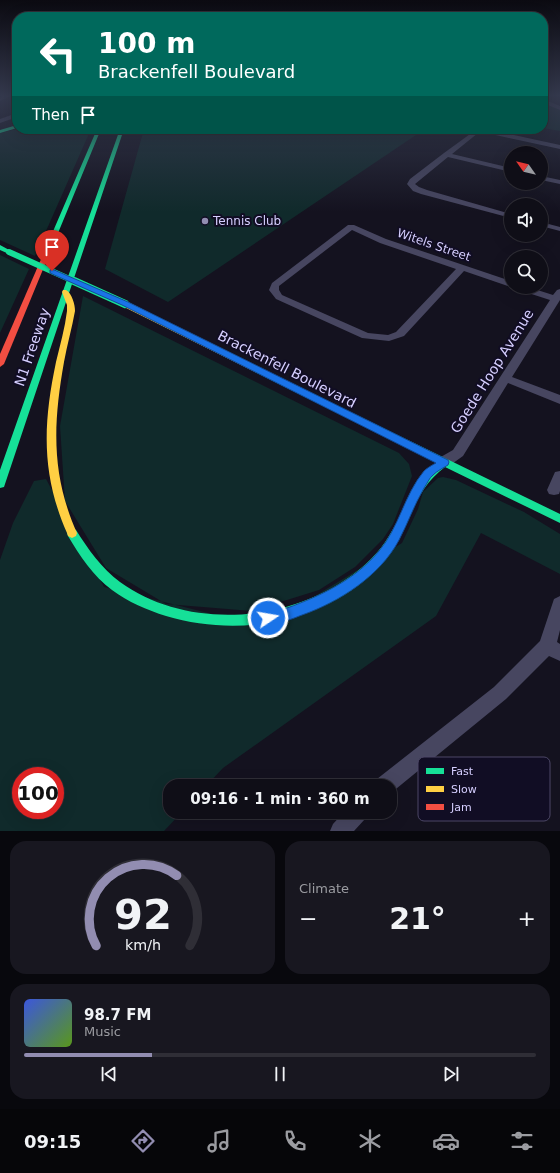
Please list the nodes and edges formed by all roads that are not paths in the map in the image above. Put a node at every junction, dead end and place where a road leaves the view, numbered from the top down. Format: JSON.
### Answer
{"nodes":[{"id":1,"x":97,"y":135,"type":"edge"},
{"id":2,"x":120,"y":135,"type":"edge"},
{"id":3,"x":471,"y":135,"type":"edge"},
{"id":4,"x":500,"y":135,"type":"edge"},
{"id":5,"x":560,"y":147,"type":"edge"},
{"id":6,"x":446,"y":154,"type":"junction"},
{"id":7,"x":504,"y":168,"type":"edge"},
{"id":8,"x":548,"y":179,"type":"edge"},
{"id":9,"x":560,"y":182,"type":"edge"},
{"id":10,"x":504,"y":214,"type":"edge"},
{"id":11,"x":548,"y":226,"type":"edge"},
{"id":12,"x":560,"y":229,"type":"edge"},
{"id":13,"x":0,"y":247,"type":"edge"},
{"id":14,"x":462,"y":268,"type":"junction"},
{"id":15,"x":504,"y":282,"type":"edge"},
{"id":16,"x":66,"y":292,"type":"junction"},
{"id":17,"x":548,"y":294,"type":"edge"},
{"id":18,"x":558,"y":296,"type":"edge"},
{"id":19,"x":0,"y":364,"type":"edge"},
{"id":20,"x":505,"y":378,"type":"junction"},
{"id":21,"x":560,"y":400,"type":"edge"},
{"id":22,"x":444,"y":462,"type":"junction"},
{"id":23,"x":560,"y":476,"type":"edge"},
{"id":24,"x":0,"y":484,"type":"edge"},
{"id":25,"x":554,"y":490,"type":"dead end"},
{"id":26,"x":560,"y":519,"type":"edge"},
{"id":27,"x":560,"y":604,"type":"edge"},
{"id":28,"x":554,"y":650,"type":"edge"},
{"id":29,"x":420,"y":757,"type":"edge"},
{"id":30,"x":418,"y":759,"type":"edge"},
{"id":31,"x":393,"y":779,"type":"edge"},
{"id":32,"x":351,"y":819,"type":"edge"},
{"id":33,"x":340,"y":831,"type":"edge"}],
"edges":[{"from":1,"to":19,"type":"main road","name":"N1 Freeway"},
{"from":2,"to":16,"type":"main road","name":"N1 Freeway"},
{"from":3,"to":6,"type":"street"},
{"from":4,"to":5,"type":"street"},
{"from":6,"to":7,"type":"street"},
{"from":6,"to":10,"type":"street"},
{"from":8,"to":9,"type":"street"},
{"from":11,"to":12,"type":"street"},
{"from":13,"to":22,"type":"main road","name":"Brackenfell Boulevard","bridge":true},
{"from":14,"to":14,"type":"street","name":"Witels Street"},
{"from":14,"to":15,"type":"street","name":"Witels Street"},
{"from":16,"to":22,"type":"main road"},
{"from":16,"to":24,"type":"main road","name":"N1 Freeway"},
{"from":17,"to":18,"type":"street"},
{"from":18,"to":20,"type":"street","name":"Goede Hoop Avenue"},
{"from":20,"to":21,"type":"street"},
{"from":20,"to":22,"type":"street","name":"Goede Hoop Avenue"},
{"from":22,"to":26,"type":"main road","name":"Brackenfell Boulevard"},
{"from":23,"to":25,"type":"street"},
{"from":27,"to":28,"type":"street"},
{"from":28,"to":29,"type":"street"},
{"from":30,"to":31,"type":"street"},
{"from":32,"to":33,"type":"street"}]}
